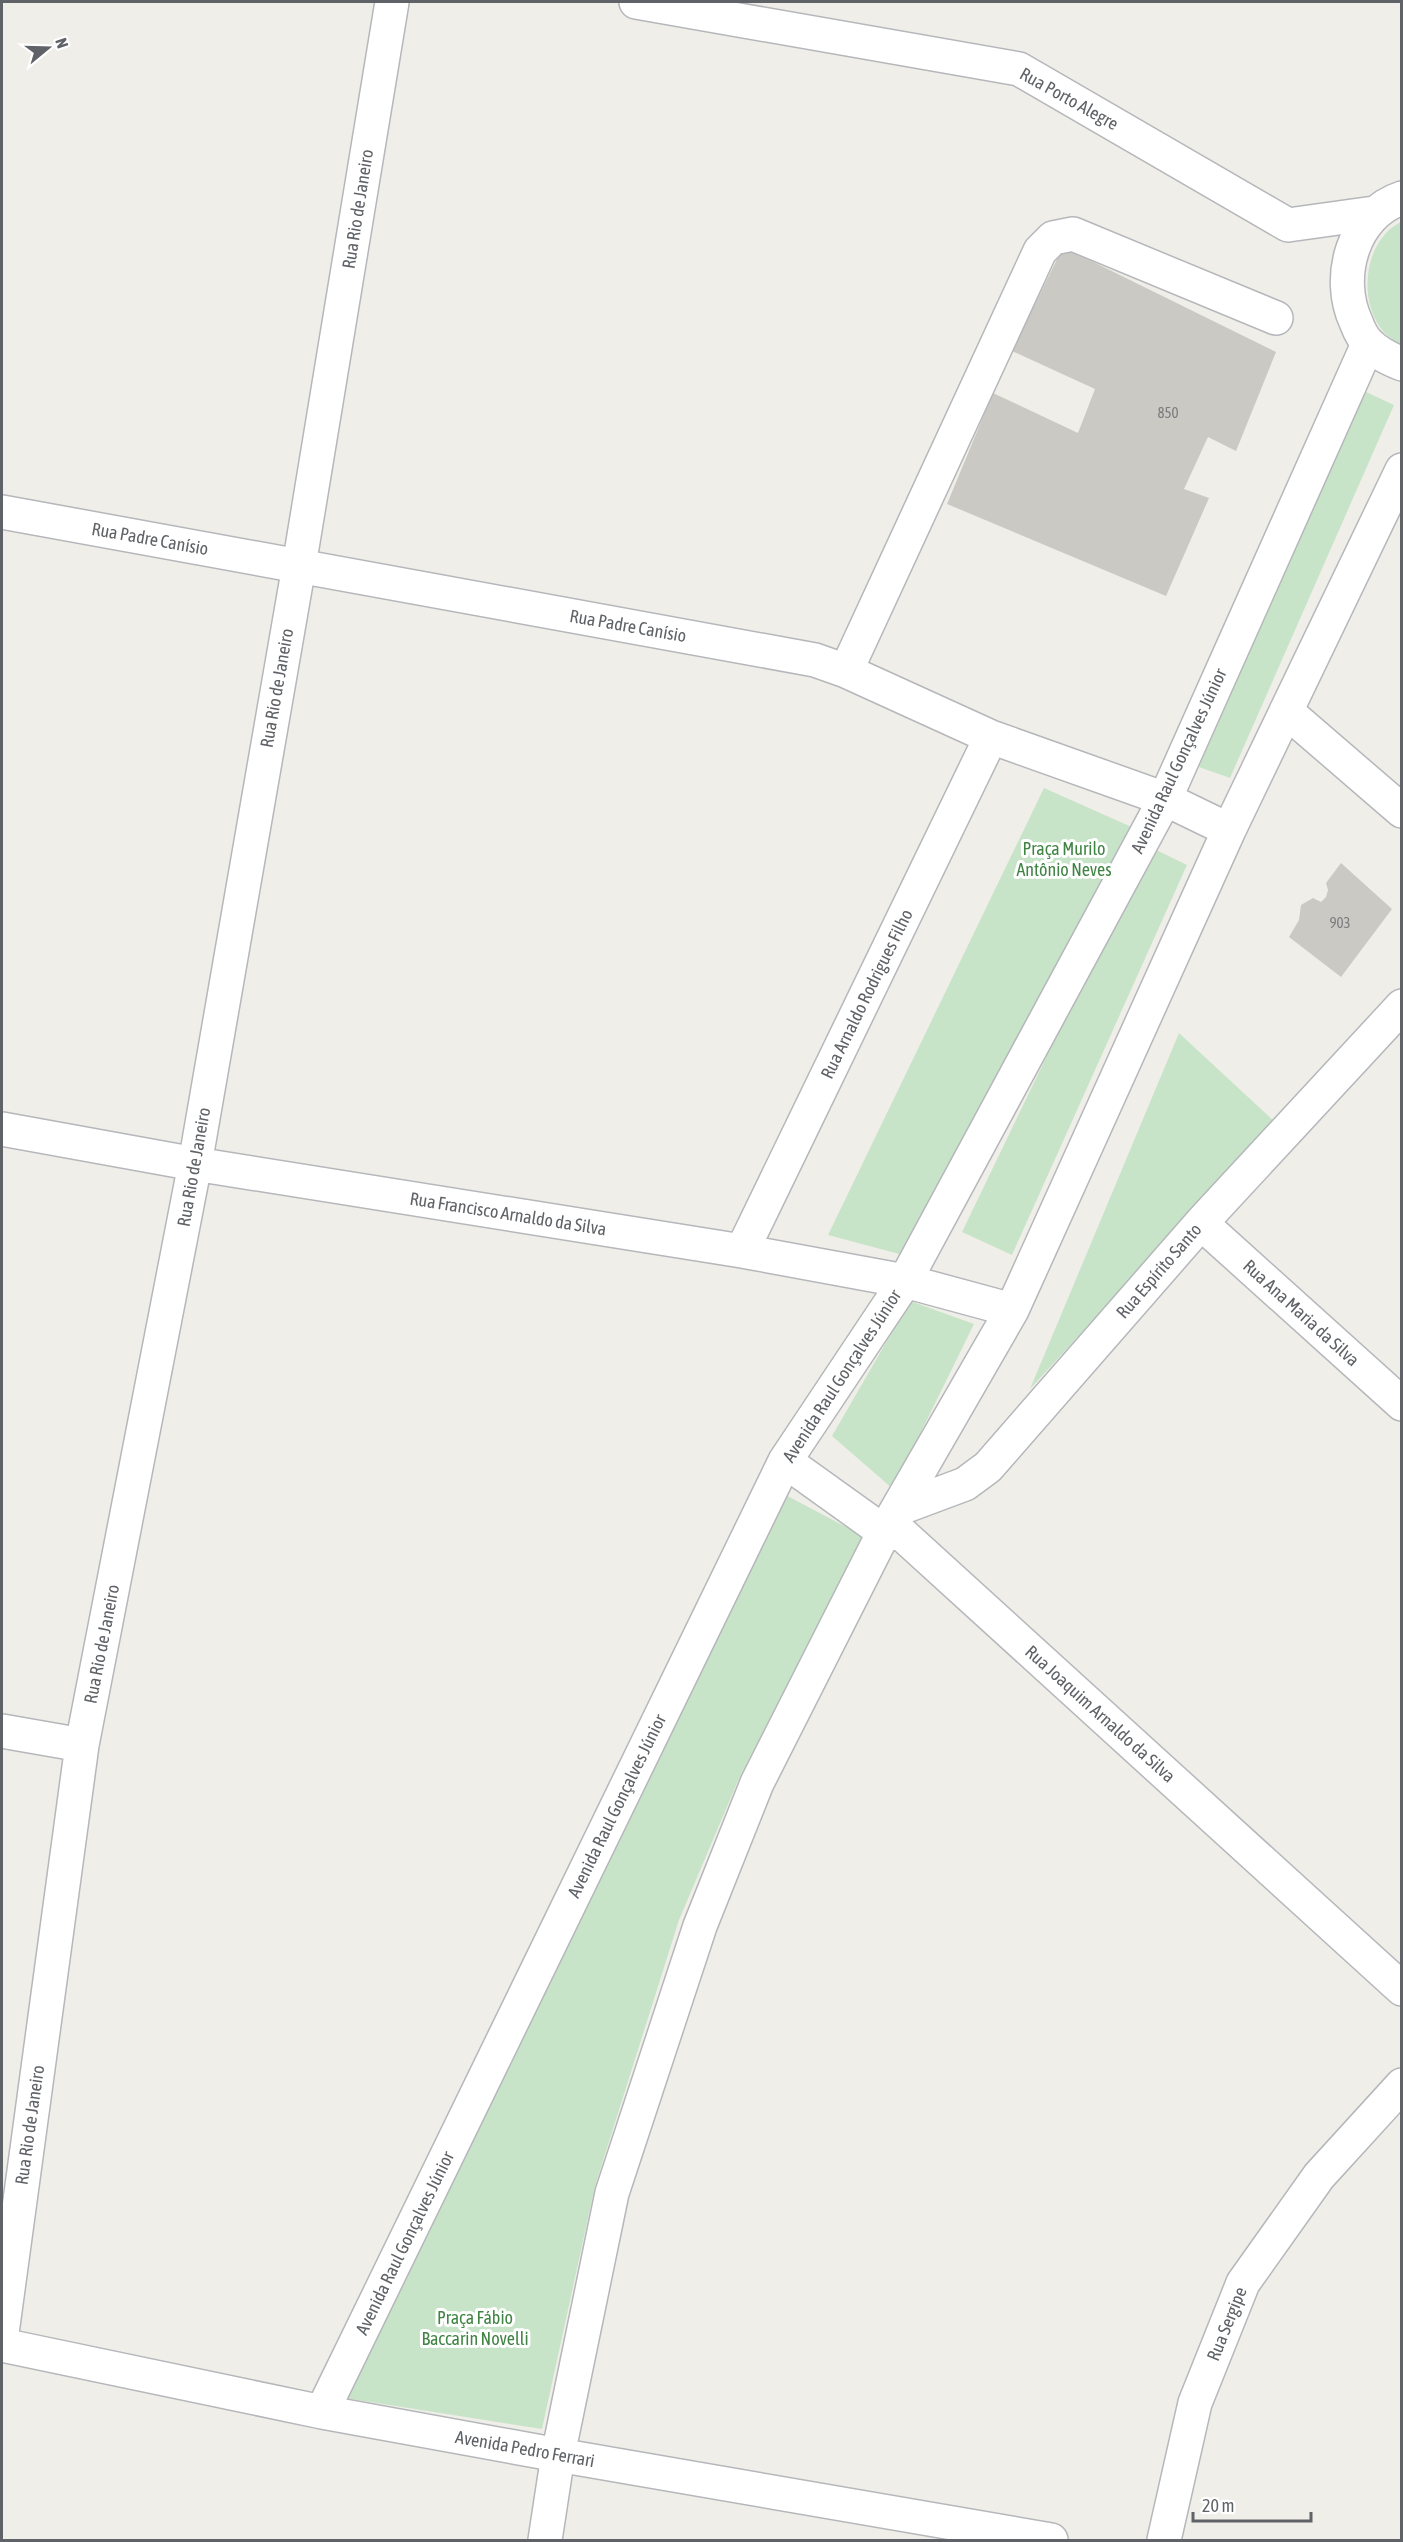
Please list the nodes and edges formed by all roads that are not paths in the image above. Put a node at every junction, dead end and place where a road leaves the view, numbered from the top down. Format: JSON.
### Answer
{"nodes":[{"id":1,"x":392,"y":2,"type":"edge"},
{"id":2,"x":636,"y":2,"type":"edge"},
{"id":3,"x":1388,"y":205,"type":"edge"},
{"id":4,"x":1276,"y":318,"type":"dead end"},
{"id":5,"x":1368,"y":344,"type":"junction"},
{"id":6,"x":1401,"y":364,"type":"edge"},
{"id":7,"x":1401,"y":470,"type":"edge"},
{"id":8,"x":2,"y":512,"type":"edge"},
{"id":9,"x":299,"y":566,"type":"junction"},
{"id":10,"x":846,"y":671,"type":"junction"},
{"id":11,"x":1287,"y":711,"type":"junction"},
{"id":12,"x":992,"y":737,"type":"junction"},
{"id":13,"x":1165,"y":799,"type":"junction"},
{"id":14,"x":1401,"y":811,"type":"edge"},
{"id":15,"x":1229,"y":830,"type":"junction"},
{"id":16,"x":1401,"y":1006,"type":"edge"},
{"id":17,"x":2,"y":1129,"type":"edge"},
{"id":18,"x":195,"y":1164,"type":"junction"},
{"id":19,"x":1201,"y":1223,"type":"junction"},
{"id":20,"x":742,"y":1251,"type":"junction"},
{"id":21,"x":905,"y":1281,"type":"junction"},
{"id":22,"x":1012,"y":1310,"type":"junction"},
{"id":23,"x":1401,"y":1404,"type":"edge"},
{"id":24,"x":785,"y":1461,"type":"junction"},
{"id":25,"x":891,"y":1521,"type":"junction"},
{"id":26,"x":2,"y":1731,"type":"edge"},
{"id":27,"x":82,"y":1745,"type":"junction"},
{"id":28,"x":1401,"y":1989,"type":"edge"},
{"id":29,"x":1401,"y":2085,"type":"edge"},
{"id":30,"x":2,"y":2333,"type":"edge"},
{"id":31,"x":2,"y":2345,"type":"edge"},
{"id":32,"x":322,"y":2412,"type":"junction"},
{"id":33,"x":558,"y":2455,"type":"junction"},
{"id":34,"x":545,"y":2541,"type":"edge"},
{"id":35,"x":1051,"y":2541,"type":"edge"},
{"id":36,"x":1164,"y":2541,"type":"edge"}],
"edges":[{"from":1,"to":9,"type":"street","name":"Rua Rio de Janeiro"},
{"from":2,"to":3,"type":"street","name":"Rua Porto Alegre"},
{"from":3,"to":5,"type":"street"},
{"from":4,"to":10,"type":"street"},
{"from":5,"to":6,"type":"street"},
{"from":5,"to":13,"type":"street","name":"Avenida Raul Gonçalves Júnior"},
{"from":7,"to":11,"type":"street"},
{"from":8,"to":9,"type":"street","name":"Rua Padre Canísio"},
{"from":9,"to":10,"type":"street","name":"Rua Padre Canísio"},
{"from":9,"to":18,"type":"street","name":"Rua Rio de Janeiro"},
{"from":10,"to":12,"type":"street","name":"Rua Padre Canísio"},
{"from":11,"to":14,"type":"street"},
{"from":11,"to":15,"type":"street"},
{"from":12,"to":13,"type":"street","name":"Rua Padre Canísio"},
{"from":12,"to":20,"type":"street","name":"Rua Arnaldo Rodrigues Filho"},
{"from":13,"to":15,"type":"street","name":"Rua Padre Canísio"},
{"from":13,"to":21,"type":"street","name":"Avenida Raul Gonçalves Júnior"},
{"from":15,"to":22,"type":"street"},
{"from":16,"to":19,"type":"street","name":"Rua Espírito Santo"},
{"from":17,"to":18,"type":"street","name":"Rua Francisco Arnaldo da Silva"},
{"from":18,"to":20,"type":"street","name":"Rua Francisco Arnaldo da Silva"},
{"from":18,"to":27,"type":"street","name":"Rua Rio de Janeiro"},
{"from":19,"to":23,"type":"street","name":"Rua Ana Maria da Silva"},
{"from":19,"to":25,"type":"street","name":"Rua Espírito Santo"},
{"from":20,"to":21,"type":"street","name":"Rua Francisco Arnaldo da Silva"},
{"from":21,"to":22,"type":"street","name":"Rua Francisco Arnaldo da Silva"},
{"from":21,"to":24,"type":"street","name":"Avenida Raul Gonçalves Júnior"},
{"from":22,"to":25,"type":"street"},
{"from":24,"to":25,"type":"street","name":"Rua Joaquim Arnaldo da Silva"},
{"from":24,"to":32,"type":"street","name":"Avenida Raul Gonçalves Júnior"},
{"from":25,"to":28,"type":"street","name":"Rua Joaquim Arnaldo da Silva"},
{"from":25,"to":33,"type":"street"},
{"from":26,"to":27,"type":"street"},
{"from":27,"to":30,"type":"street","name":"Rua Rio de Janeiro"},
{"from":29,"to":36,"type":"street","name":"Rua Sergipe"},
{"from":31,"to":32,"type":"street","name":"Avenida Pedro Ferrari"},
{"from":32,"to":33,"type":"street","name":"Avenida Pedro Ferrari"},
{"from":33,"to":34,"type":"street"},
{"from":33,"to":35,"type":"street","name":"Avenida Pedro Ferrari"}]}
